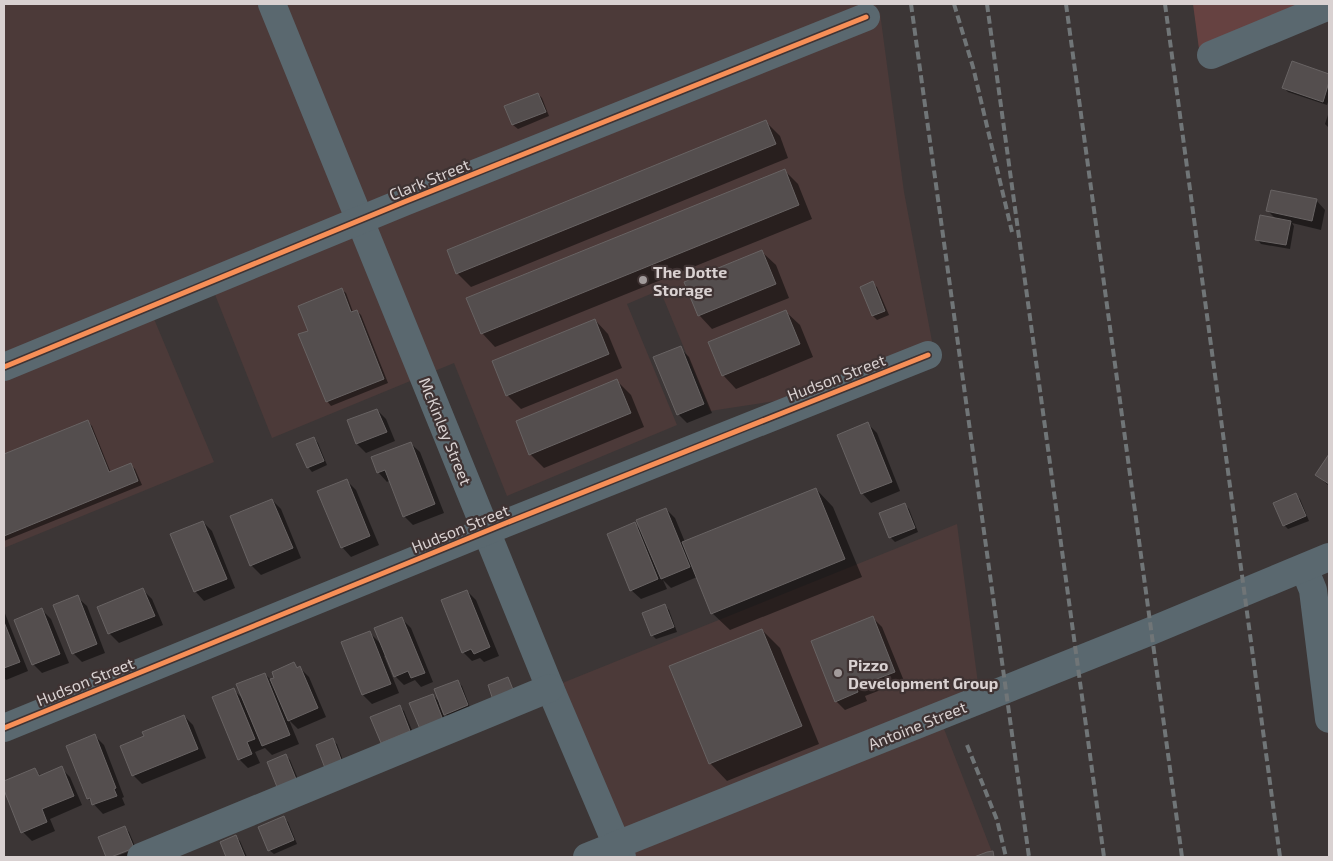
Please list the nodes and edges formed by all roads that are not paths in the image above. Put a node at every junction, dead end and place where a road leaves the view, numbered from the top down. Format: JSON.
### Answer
{"nodes":[{"id":1,"x":272,"y":4,"type":"edge"},
{"id":2,"x":1329,"y":6,"type":"edge"},
{"id":3,"x":866,"y":17,"type":"dead end"},
{"id":4,"x":1211,"y":55,"type":"dead end"},
{"id":5,"x":360,"y":221,"type":"junction"},
{"id":6,"x":928,"y":355,"type":"dead end"},
{"id":7,"x":4,"y":367,"type":"edge"},
{"id":8,"x":486,"y":530,"type":"junction"},
{"id":9,"x":1329,"y":557,"type":"edge"},
{"id":10,"x":1304,"y":568,"type":"junction"},
{"id":11,"x":550,"y":688,"type":"junction"},
{"id":12,"x":1329,"y":719,"type":"edge"},
{"id":13,"x":4,"y":728,"type":"edge"},
{"id":14,"x":619,"y":851,"type":"edge"},
{"id":15,"x":141,"y":857,"type":"edge"},
{"id":16,"x":587,"y":857,"type":"edge"}],
"edges":[{"from":1,"to":5,"type":"street","name":"McKinley Street"},
{"from":2,"to":4,"type":"street"},
{"from":3,"to":5,"type":"street","name":"Clark Street"},
{"from":5,"to":7,"type":"street","name":"Clark Street"},
{"from":5,"to":8,"type":"street","name":"McKinley Street"},
{"from":6,"to":8,"type":"street","name":"Hudson Street"},
{"from":8,"to":11,"type":"street","name":"McKinley Street"},
{"from":8,"to":13,"type":"street","name":"Hudson Street"},
{"from":9,"to":10,"type":"street","name":"Antoine Street"},
{"from":10,"to":12,"type":"street"},
{"from":10,"to":14,"type":"street","name":"Antoine Street"},
{"from":11,"to":14,"type":"street","name":"McKinley Street"},
{"from":11,"to":15,"type":"street"},
{"from":14,"to":16,"type":"street","name":"Antoine Street"}]}
